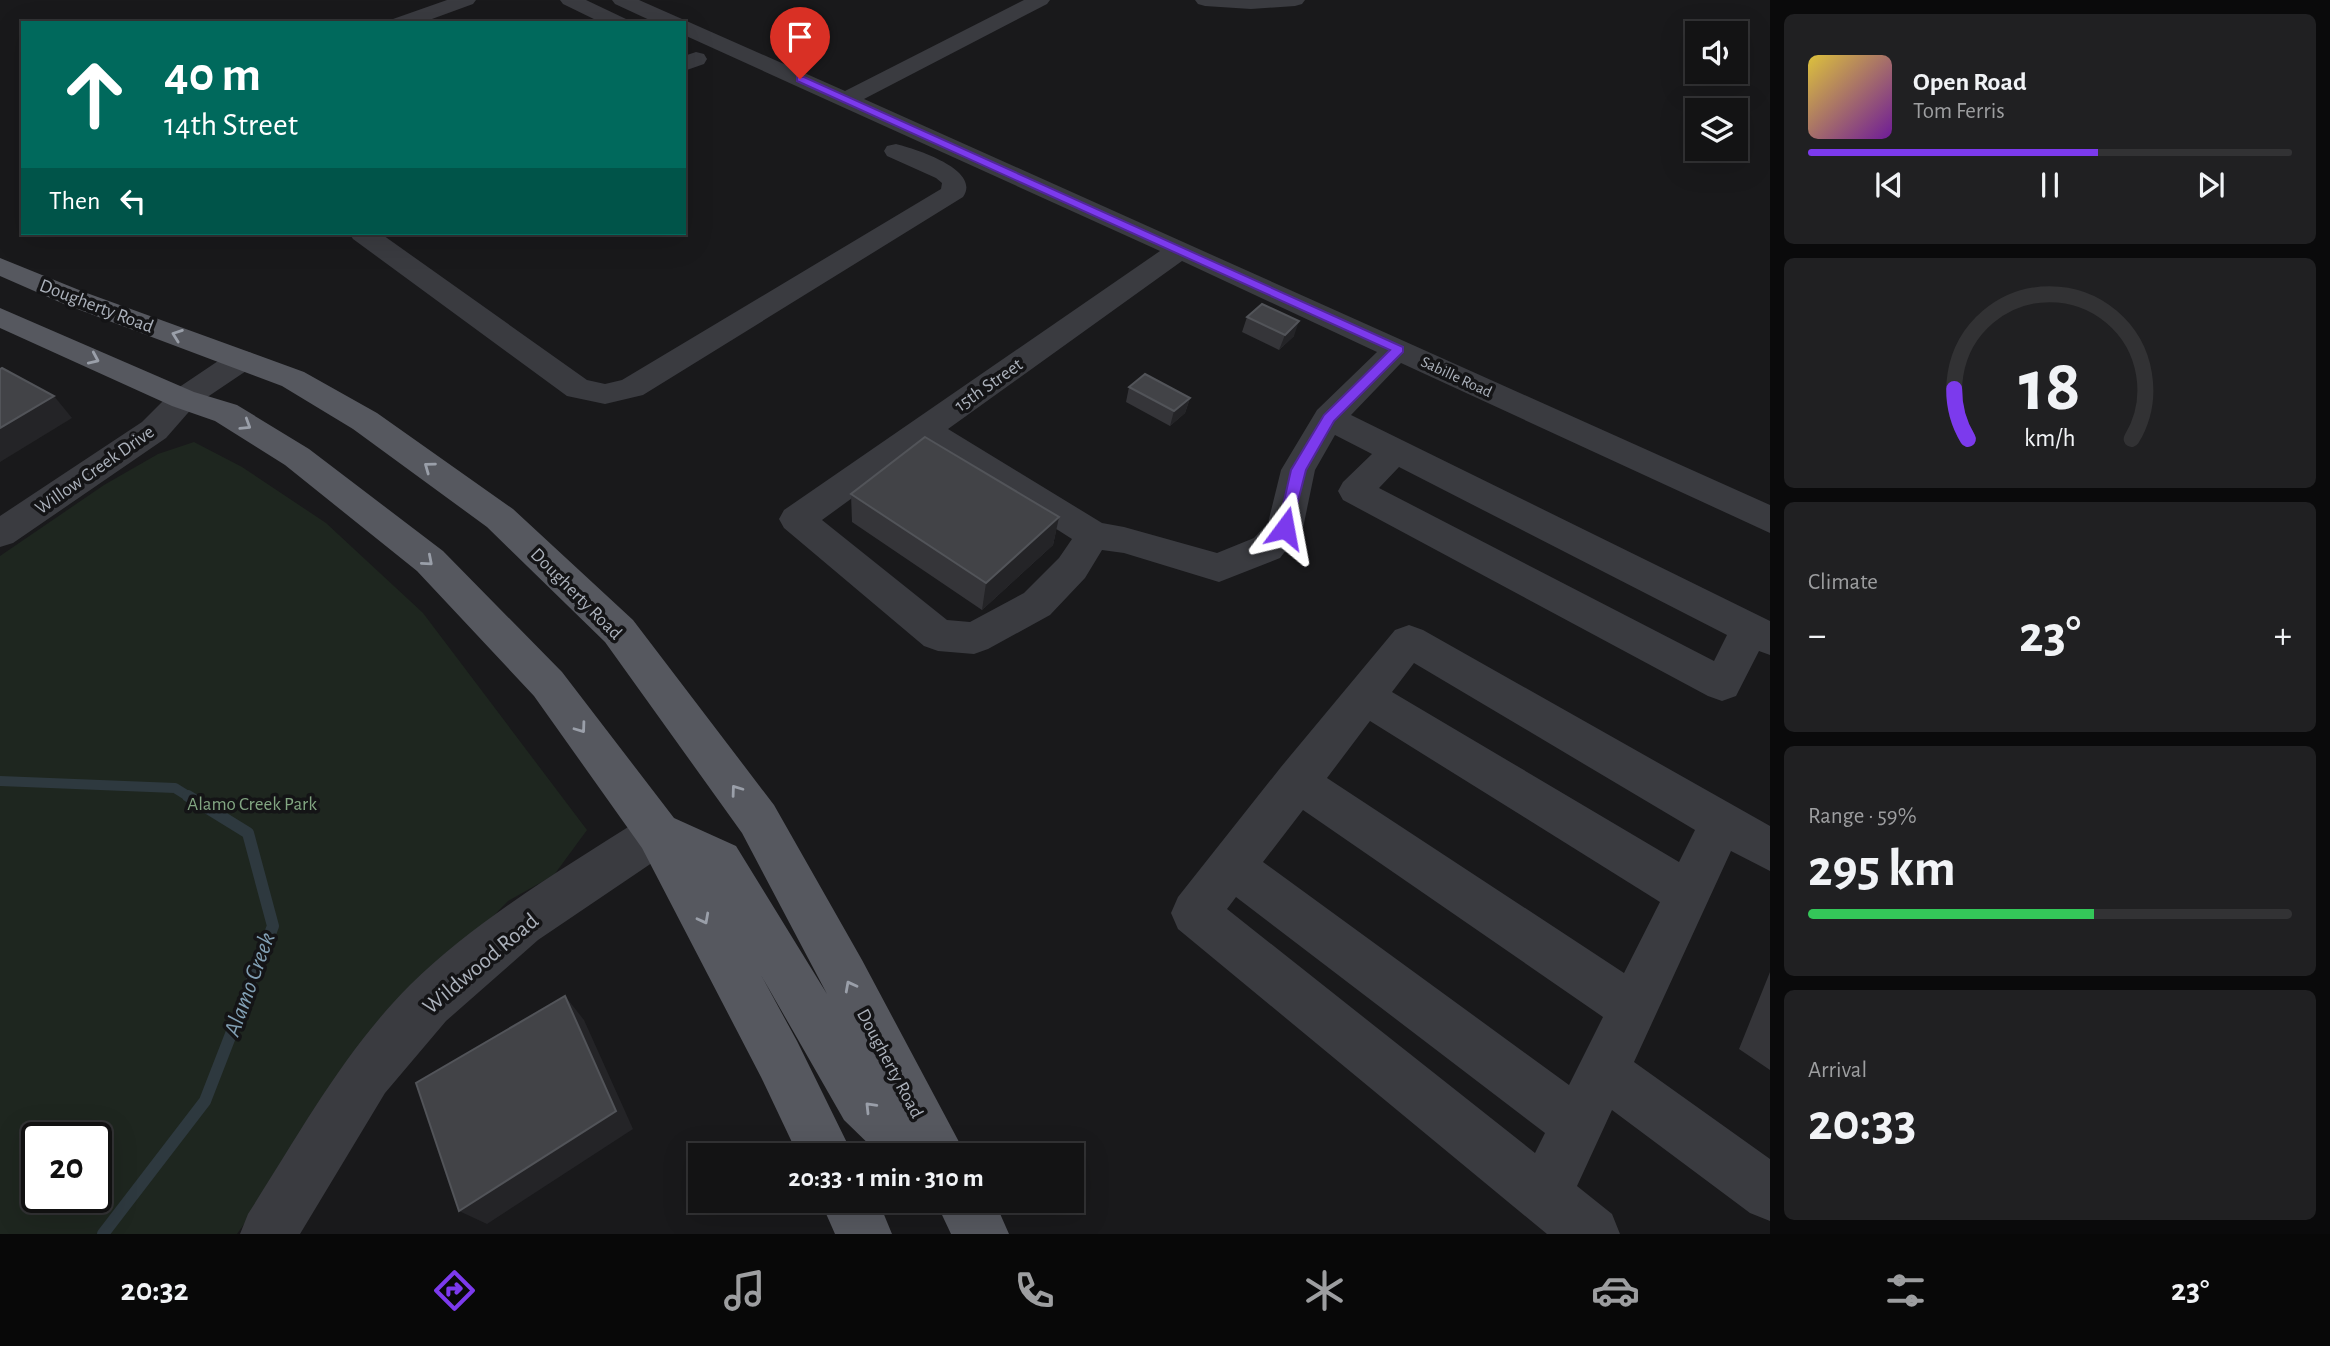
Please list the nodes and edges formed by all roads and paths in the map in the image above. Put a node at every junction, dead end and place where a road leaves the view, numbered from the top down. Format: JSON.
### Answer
{"nodes":[{"id":1,"x":466,"y":0,"type":"edge"},
{"id":2,"x":570,"y":0,"type":"edge"},
{"id":3,"x":622,"y":0,"type":"edge"},
{"id":4,"x":1040,"y":0,"type":"edge"},
{"id":5,"x":1205,"y":0,"type":"edge"},
{"id":6,"x":1295,"y":0,"type":"edge"},
{"id":7,"x":406,"y":21,"type":"edge"},
{"id":8,"x":615,"y":21,"type":"edge"},
{"id":9,"x":669,"y":21,"type":"edge"},
{"id":10,"x":686,"y":28,"type":"edge"},
{"id":11,"x":688,"y":59,"type":"edge"},
{"id":12,"x":720,"y":70,"type":"dead end"},
{"id":13,"x":849,"y":100,"type":"junction"},
{"id":14,"x":366,"y":235,"type":"edge"},
{"id":15,"x":1180,"y":250,"type":"junction"},
{"id":16,"x":0,"y":266,"type":"edge"},
{"id":17,"x":0,"y":317,"type":"edge"},
{"id":18,"x":1398,"y":349,"type":"junction"},
{"id":19,"x":241,"y":360,"type":"junction"},
{"id":20,"x":183,"y":400,"type":"junction"},
{"id":21,"x":1329,"y":418,"type":"junction"},
{"id":22,"x":923,"y":429,"type":"junction"},
{"id":23,"x":1395,"y":450,"type":"junction"},
{"id":24,"x":0,"y":502,"type":"edge"},
{"id":25,"x":1770,"y":520,"type":"edge"},
{"id":26,"x":0,"y":534,"type":"edge"},
{"id":27,"x":1093,"y":535,"type":"junction"},
{"id":28,"x":1760,"y":634,"type":"edge"},
{"id":29,"x":1365,"y":697,"type":"junction"},
{"id":30,"x":1296,"y":781,"type":"junction"},
{"id":31,"x":1722,"y":822,"type":"junction"},
{"id":32,"x":658,"y":833,"type":"junction"},
{"id":33,"x":1770,"y":850,"type":"edge"},
{"id":34,"x":1232,"y":866,"type":"junction"},
{"id":35,"x":1688,"y":893,"type":"junction"},
{"id":36,"x":1633,"y":1007,"type":"junction"},
{"id":37,"x":1603,"y":1072,"type":"junction"},
{"id":38,"x":1578,"y":1124,"type":"junction"},
{"id":39,"x":820,"y":1143,"type":"edge"},
{"id":40,"x":907,"y":1143,"type":"edge"},
{"id":41,"x":933,"y":1143,"type":"edge"},
{"id":42,"x":1770,"y":1193,"type":"edge"},
{"id":43,"x":1544,"y":1195,"type":"junction"},
{"id":44,"x":854,"y":1213,"type":"edge"},
{"id":45,"x":970,"y":1213,"type":"edge"},
{"id":46,"x":268,"y":1234,"type":"edge"},
{"id":47,"x":864,"y":1234,"type":"edge"},
{"id":48,"x":981,"y":1234,"type":"edge"},
{"id":49,"x":1592,"y":1234,"type":"edge"}],
"edges":[{"from":1,"to":7,"type":"street"},
{"from":2,"to":8,"type":"street"},
{"from":3,"to":9,"type":"street"},
{"from":4,"to":13,"type":"street"},
{"from":5,"to":6,"type":"street"},
{"from":10,"to":13,"type":"street","name":"Sabille Road"},
{"from":11,"to":12,"type":"street"},
{"from":13,"to":14,"type":"street"},
{"from":13,"to":15,"type":"street","name":"Sabille Road"},
{"from":15,"to":18,"type":"street","name":"Sabille Road"},
{"from":15,"to":22,"type":"street","name":"15th Street"},
{"from":19,"to":16,"type":"main road","name":"Dougherty Road","one_way":true},
{"from":17,"to":20,"type":"main road","one_way":true},
{"from":18,"to":21,"type":"street"},
{"from":18,"to":25,"type":"street","name":"Sabille Road"},
{"from":19,"to":20,"type":"street","name":"Willow Creek Drive"},
{"from":41,"to":19,"type":"main road","name":"Dougherty Road","one_way":true},
{"from":20,"to":24,"type":"street","name":"Willow Creek Drive"},
{"from":20,"to":26,"type":"street","name":"Willow Creek Drive"},
{"from":20,"to":32,"type":"main road","one_way":true},
{"from":21,"to":23,"type":"street"},
{"from":21,"to":27,"type":"street"},
{"from":22,"to":27,"type":"street"},
{"from":22,"to":27,"type":"street","name":"15th Street"},
{"from":23,"to":28,"type":"street"},
{"from":23,"to":28,"type":"street"},
{"from":29,"to":30,"type":"street"},
{"from":29,"to":31,"type":"street"},
{"from":29,"to":35,"type":"street"},
{"from":30,"to":34,"type":"street"},
{"from":30,"to":36,"type":"street"},
{"from":31,"to":33,"type":"street"},
{"from":31,"to":35,"type":"street"},
{"from":32,"to":39,"type":"main road","one_way":true},
{"from":40,"to":32,"type":"main road","one_way":true},
{"from":32,"to":46,"type":"street","name":"Wildwood Road"},
{"from":34,"to":38,"type":"street"},
{"from":34,"to":43,"type":"street"},
{"from":35,"to":36,"type":"street"},
{"from":36,"to":37,"type":"street"},
{"from":37,"to":38,"type":"street"},
{"from":37,"to":42,"type":"street"},
{"from":38,"to":43,"type":"street"},
{"from":43,"to":49,"type":"street"},
{"from":44,"to":47,"type":"main road"},
{"from":45,"to":48,"type":"main road"}]}
